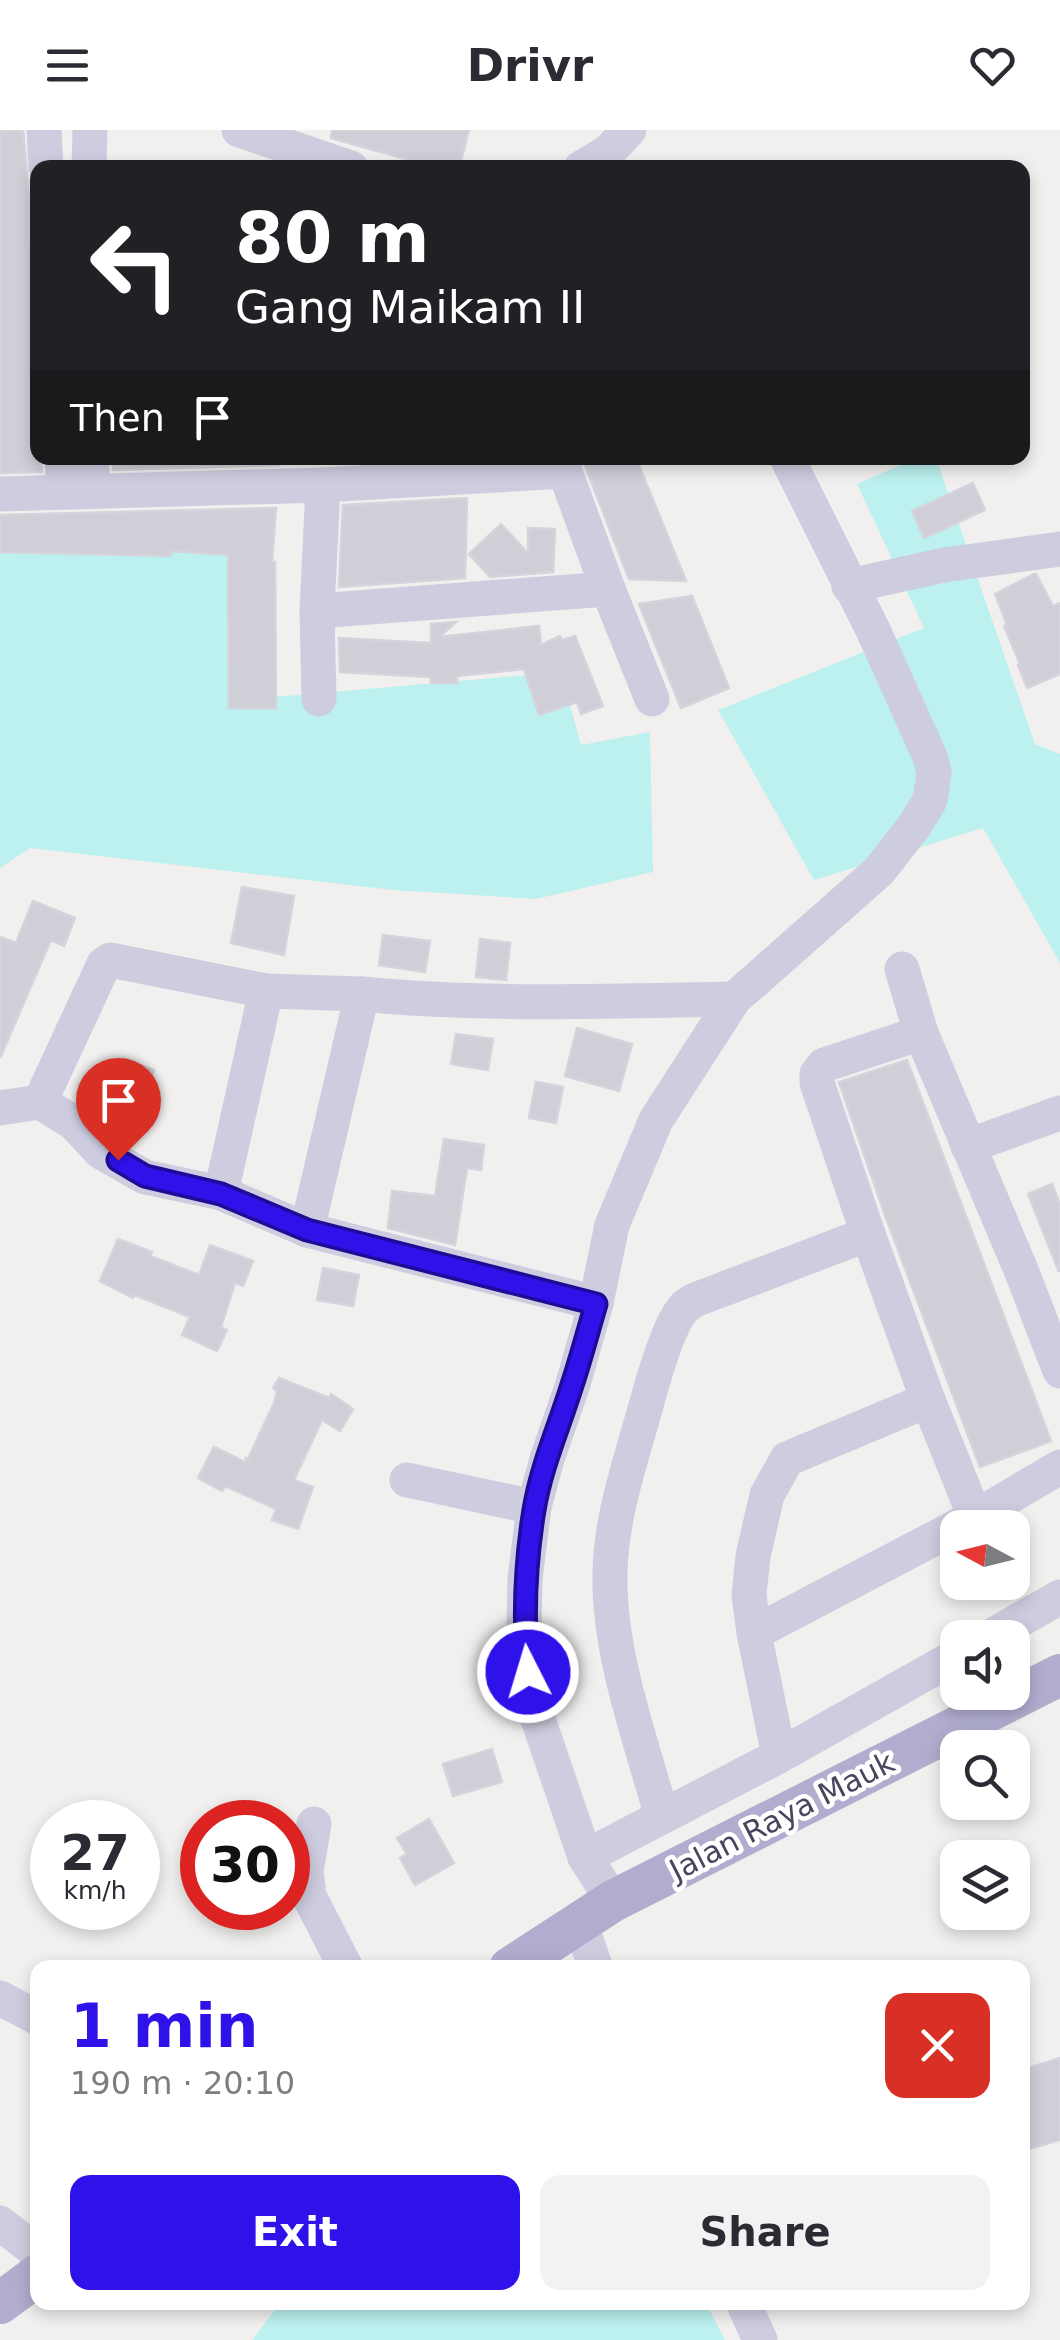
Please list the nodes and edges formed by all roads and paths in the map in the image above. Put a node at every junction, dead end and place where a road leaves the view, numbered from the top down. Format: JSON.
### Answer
{"nodes":[{"id":1,"x":44,"y":130,"type":"edge"},
{"id":2,"x":90,"y":130,"type":"edge"},
{"id":3,"x":239,"y":130,"type":"edge"},
{"id":4,"x":46,"y":160,"type":"edge"},
{"id":5,"x":89,"y":160,"type":"edge"},
{"id":6,"x":327,"y":160,"type":"edge"},
{"id":7,"x":551,"y":465,"type":"edge"},
{"id":8,"x":562,"y":465,"type":"edge"},
{"id":9,"x":790,"y":465,"type":"edge"},
{"id":10,"x":77,"y":474,"type":"edge"},
{"id":11,"x":323,"y":485,"type":"junction"},
{"id":12,"x":0,"y":494,"type":"edge"},
{"id":13,"x":1060,"y":550,"type":"edge"},
{"id":14,"x":850,"y":586,"type":"junction"},
{"id":15,"x":608,"y":590,"type":"junction"},
{"id":16,"x":317,"y":611,"type":"junction"},
{"id":17,"x":319,"y":699,"type":"dead end"},
{"id":18,"x":652,"y":699,"type":"dead end"},
{"id":19,"x":902,"y":970,"type":"dead end"},
{"id":20,"x":266,"y":991,"type":"junction"},
{"id":21,"x":362,"y":994,"type":"junction"},
{"id":22,"x":734,"y":999,"type":"junction"},
{"id":23,"x":922,"y":1033,"type":"junction"},
{"id":24,"x":40,"y":1102,"type":"junction"},
{"id":25,"x":0,"y":1108,"type":"edge"},
{"id":26,"x":1060,"y":1113,"type":"edge"},
{"id":27,"x":968,"y":1146,"type":"junction"},
{"id":28,"x":221,"y":1194,"type":"junction"},
{"id":29,"x":307,"y":1230,"type":"junction"},
{"id":30,"x":868,"y":1234,"type":"junction"},
{"id":31,"x":596,"y":1304,"type":"junction"},
{"id":32,"x":1060,"y":1370,"type":"edge"},
{"id":33,"x":928,"y":1400,"type":"junction"},
{"id":34,"x":1060,"y":1468,"type":"edge"},
{"id":35,"x":407,"y":1480,"type":"dead end"},
{"id":36,"x":534,"y":1507,"type":"junction"},
{"id":37,"x":972,"y":1510,"type":"edge"},
{"id":38,"x":989,"y":1510,"type":"edge"},
{"id":39,"x":940,"y":1536,"type":"edge"},
{"id":40,"x":1060,"y":1596,"type":"edge"},
{"id":41,"x":1019,"y":1620,"type":"edge"},
{"id":42,"x":754,"y":1634,"type":"junction"},
{"id":43,"x":940,"y":1664,"type":"edge"},
{"id":44,"x":1060,"y":1675,"type":"edge"},
{"id":45,"x":779,"y":1756,"type":"junction"},
{"id":46,"x":662,"y":1817,"type":"junction"},
{"id":47,"x":314,"y":1824,"type":"dead end"},
{"id":48,"x":585,"y":1857,"type":"junction"},
{"id":49,"x":596,"y":1912,"type":"junction"},
{"id":50,"x":342,"y":1960,"type":"edge"},
{"id":51,"x":522,"y":1960,"type":"edge"},
{"id":52,"x":596,"y":1960,"type":"edge"},
{"id":53,"x":0,"y":1998,"type":"edge"},
{"id":54,"x":30,"y":2014,"type":"edge"},
{"id":55,"x":0,"y":2223,"type":"edge"},
{"id":56,"x":30,"y":2247,"type":"edge"},
{"id":57,"x":30,"y":2281,"type":"edge"},
{"id":58,"x":0,"y":2303,"type":"edge"},
{"id":59,"x":747,"y":2310,"type":"edge"},
{"id":60,"x":760,"y":2340,"type":"edge"}],
"edges":[{"from":1,"to":4,"type":"street"},
{"from":2,"to":5,"type":"street"},
{"from":3,"to":6,"type":"street"},
{"from":7,"to":11,"type":"street"},
{"from":8,"to":15,"type":"street"},
{"from":9,"to":14,"type":"street"},
{"from":10,"to":11,"type":"street"},
{"from":10,"to":12,"type":"street"},
{"from":11,"to":16,"type":"street"},
{"from":13,"to":14,"type":"street"},
{"from":14,"to":22,"type":"street"},
{"from":15,"to":16,"type":"street"},
{"from":15,"to":18,"type":"street"},
{"from":16,"to":17,"type":"street"},
{"from":19,"to":23,"type":"street"},
{"from":20,"to":21,"type":"street"},
{"from":20,"to":24,"type":"street"},
{"from":20,"to":28,"type":"street"},
{"from":21,"to":22,"type":"street"},
{"from":21,"to":29,"type":"street"},
{"from":22,"to":31,"type":"street"},
{"from":23,"to":27,"type":"street"},
{"from":23,"to":30,"type":"street"},
{"from":24,"to":25,"type":"street"},
{"from":24,"to":28,"type":"street"},
{"from":26,"to":27,"type":"street"},
{"from":27,"to":32,"type":"street"},
{"from":28,"to":29,"type":"street"},
{"from":29,"to":31,"type":"street"},
{"from":30,"to":33,"type":"street"},
{"from":30,"to":46,"type":"street"},
{"from":31,"to":36,"type":"street"},
{"from":33,"to":37,"type":"street"},
{"from":33,"to":42,"type":"street"},
{"from":34,"to":38,"type":"street"},
{"from":35,"to":36,"type":"street"},
{"from":36,"to":48,"type":"street"},
{"from":39,"to":42,"type":"street"},
{"from":40,"to":41,"type":"street"},
{"from":42,"to":45,"type":"street"},
{"from":43,"to":45,"type":"street"},
{"from":44,"to":49,"type":"main road","name":"Jalan Raya Mauk"},
{"from":45,"to":46,"type":"street"},
{"from":46,"to":48,"type":"street"},
{"from":47,"to":50,"type":"street"},
{"from":48,"to":49,"type":"street"},
{"from":49,"to":51,"type":"main road","name":"Jalan Raya Mauk"},
{"from":49,"to":52,"type":"street"},
{"from":53,"to":54,"type":"street"},
{"from":55,"to":56,"type":"street"},
{"from":57,"to":58,"type":"main road"},
{"from":59,"to":60,"type":"street"}]}
